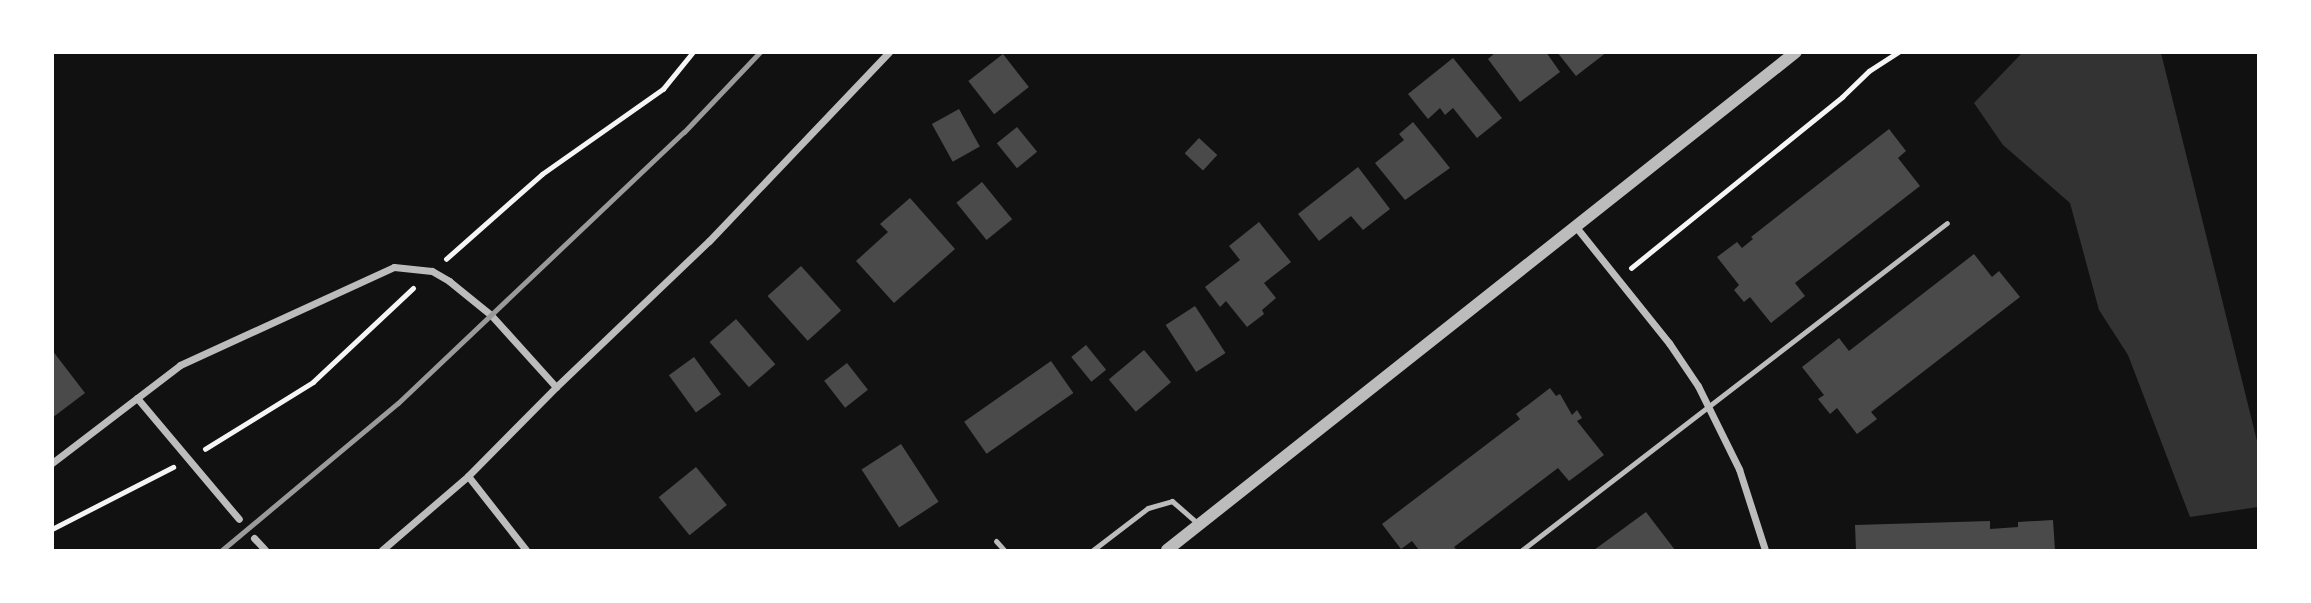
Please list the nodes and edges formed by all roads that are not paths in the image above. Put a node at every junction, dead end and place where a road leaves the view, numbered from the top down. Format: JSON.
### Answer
{"nodes":[{"id":1,"x":889,"y":52,"type":"edge"},
{"id":2,"x":1796,"y":52,"type":"edge"},
{"id":3,"x":1947,"y":223,"type":"dead end"},
{"id":4,"x":1576,"y":227,"type":"junction"},
{"id":5,"x":556,"y":387,"type":"junction"},
{"id":6,"x":137,"y":398,"type":"junction"},
{"id":7,"x":1709,"y":406,"type":"junction"},
{"id":8,"x":52,"y":463,"type":"edge"},
{"id":9,"x":468,"y":476,"type":"junction"},
{"id":10,"x":239,"y":519,"type":"dead end"},
{"id":11,"x":1200,"y":524,"type":"junction"},
{"id":12,"x":254,"y":538,"type":"dead end"},
{"id":13,"x":996,"y":541,"type":"dead end"},
{"id":14,"x":265,"y":551,"type":"edge"},
{"id":15,"x":382,"y":551,"type":"edge"},
{"id":16,"x":526,"y":551,"type":"edge"},
{"id":17,"x":1004,"y":551,"type":"edge"},
{"id":18,"x":1093,"y":551,"type":"edge"},
{"id":19,"x":1167,"y":551,"type":"edge"},
{"id":20,"x":1522,"y":551,"type":"edge"},
{"id":21,"x":1765,"y":551,"type":"edge"}],
"edges":[{"from":1,"to":5,"type":"street"},
{"from":2,"to":4,"type":"street"},
{"from":3,"to":7,"type":"lane"},
{"from":4,"to":7,"type":"street"},
{"from":4,"to":11,"type":"street"},
{"from":5,"to":6,"type":"street"},
{"from":5,"to":9,"type":"street"},
{"from":6,"to":8,"type":"street"},
{"from":6,"to":10,"type":"street"},
{"from":7,"to":20,"type":"lane"},
{"from":7,"to":21,"type":"street"},
{"from":9,"to":15,"type":"street"},
{"from":9,"to":16,"type":"street"},
{"from":11,"to":18,"type":"lane"},
{"from":11,"to":19,"type":"street"},
{"from":12,"to":14,"type":"street"},
{"from":13,"to":17,"type":"lane"}]}
